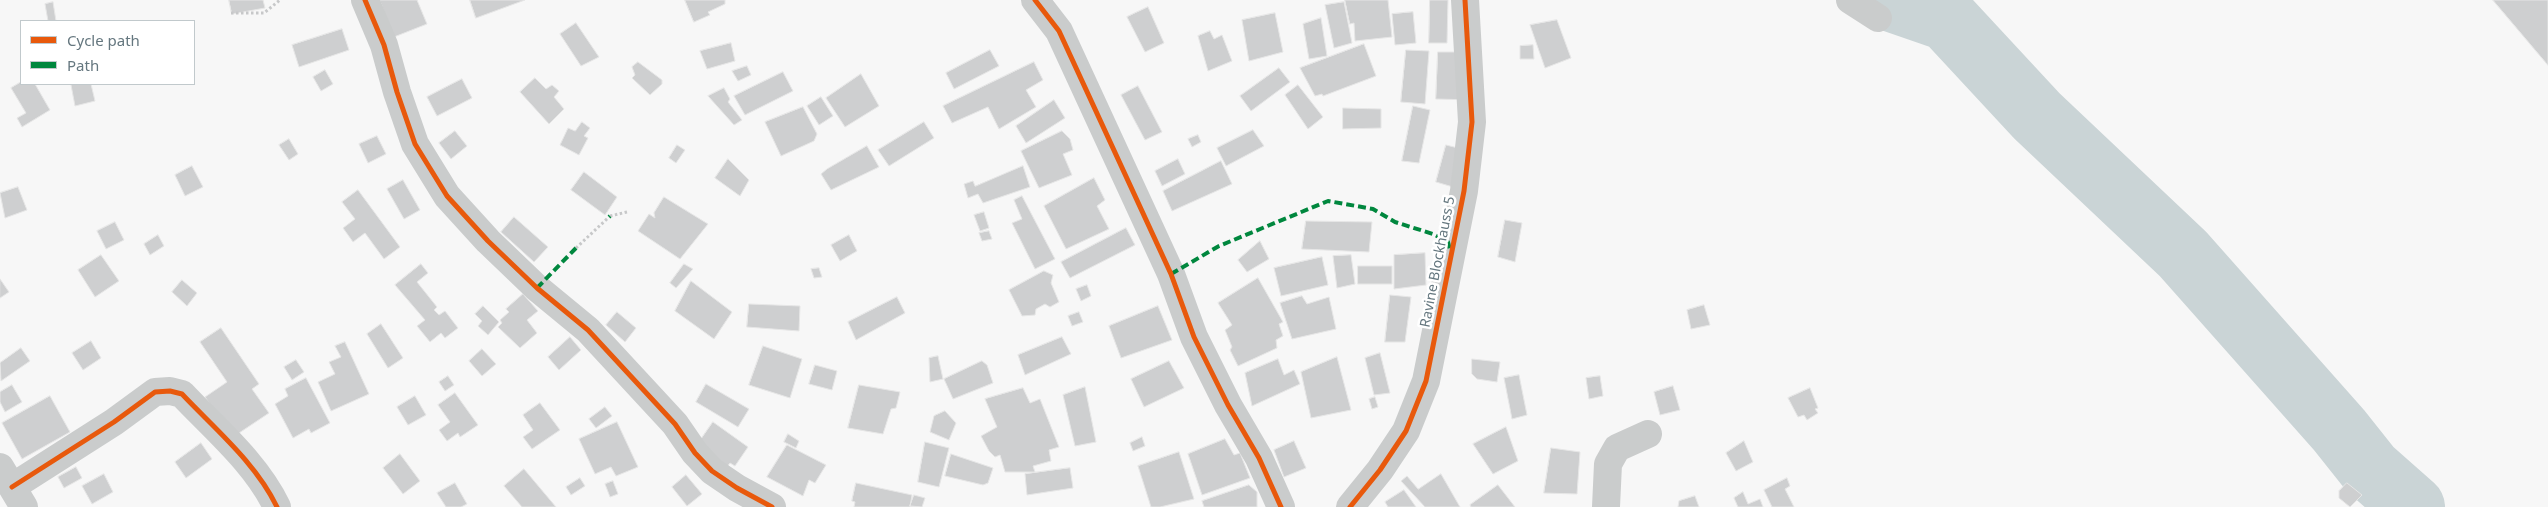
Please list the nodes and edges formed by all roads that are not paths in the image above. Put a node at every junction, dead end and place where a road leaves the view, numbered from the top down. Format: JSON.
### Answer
{"nodes":[{"id":1,"x":365,"y":0,"type":"edge"},
{"id":2,"x":1035,"y":0,"type":"edge"},
{"id":3,"x":1465,"y":0,"type":"edge"},
{"id":4,"x":1850,"y":0,"type":"edge"},
{"id":5,"x":1878,"y":18,"type":"dead end"},
{"id":6,"x":1648,"y":434,"type":"dead end"},
{"id":7,"x":12,"y":487,"type":"edge"},
{"id":8,"x":277,"y":507,"type":"edge"},
{"id":9,"x":772,"y":507,"type":"edge"},
{"id":10,"x":1281,"y":507,"type":"edge"},
{"id":11,"x":1350,"y":507,"type":"edge"},
{"id":12,"x":1606,"y":507,"type":"edge"}],
"edges":[{"from":1,"to":9,"type":"street"},
{"from":2,"to":10,"type":"street"},
{"from":3,"to":11,"type":"street","name":"Ravine Blockhauss 5"},
{"from":4,"to":5,"type":"street"},
{"from":6,"to":12,"type":"street"},
{"from":7,"to":8,"type":"street"}]}
